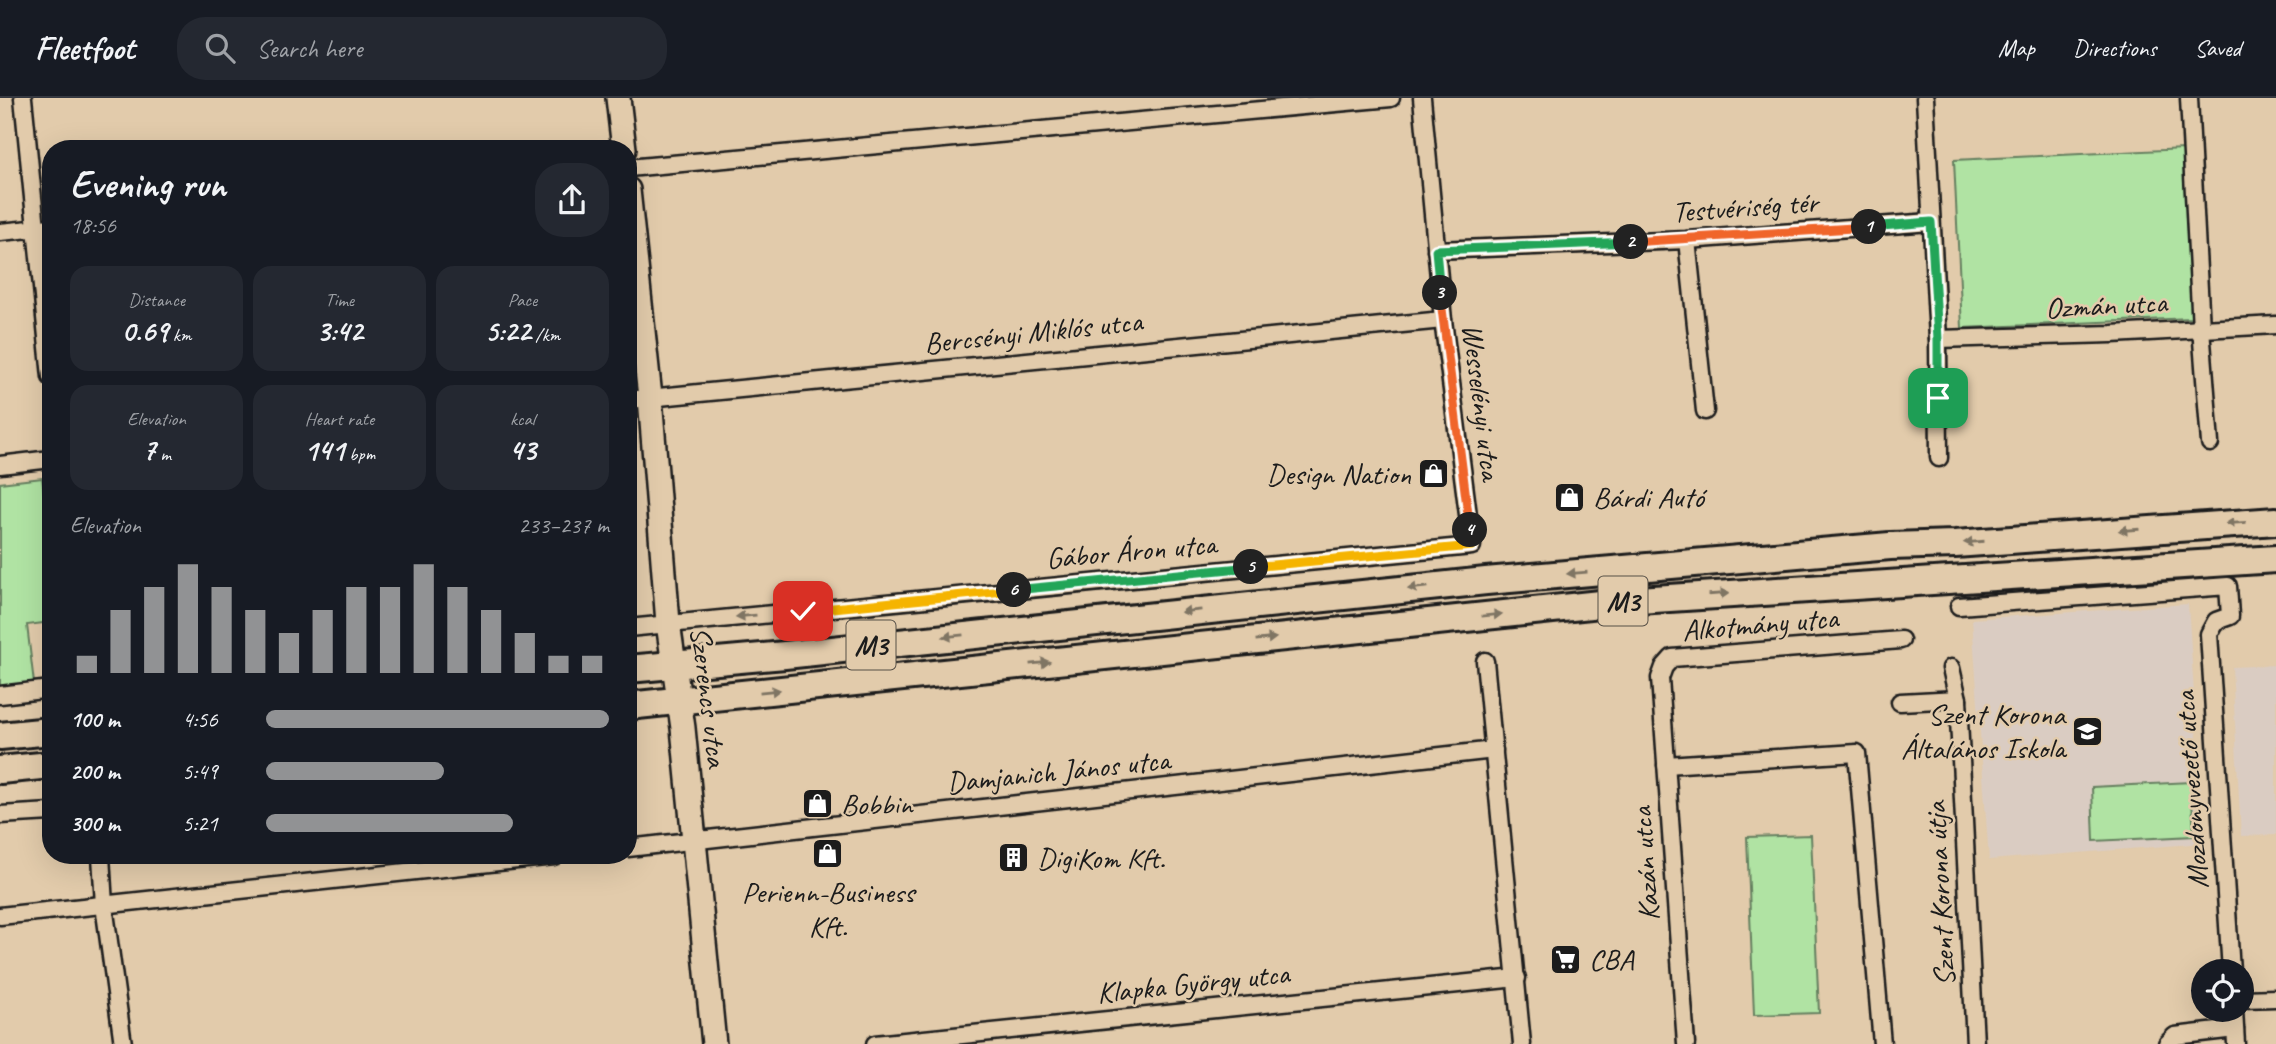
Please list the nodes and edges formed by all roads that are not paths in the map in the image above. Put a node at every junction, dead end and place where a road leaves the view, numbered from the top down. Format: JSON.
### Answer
{"nodes":[{"id":1,"x":23,"y":98,"type":"edge"},
{"id":2,"x":618,"y":98,"type":"edge"},
{"id":3,"x":1391,"y":98,"type":"edge"},
{"id":4,"x":1422,"y":98,"type":"edge"},
{"id":5,"x":1925,"y":98,"type":"edge"},
{"id":6,"x":2189,"y":98,"type":"edge"},
{"id":7,"x":623,"y":140,"type":"edge"},
{"id":8,"x":637,"y":167,"type":"edge"},
{"id":9,"x":42,"y":222,"type":"edge"},
{"id":10,"x":1931,"y":222,"type":"junction"},
{"id":11,"x":42,"y":228,"type":"edge"},
{"id":12,"x":0,"y":232,"type":"edge"},
{"id":13,"x":1687,"y":240,"type":"junction"},
{"id":14,"x":1436,"y":250,"type":"junction"},
{"id":15,"x":1443,"y":320,"type":"junction"},
{"id":16,"x":2276,"y":325,"type":"edge"},
{"id":17,"x":2201,"y":328,"type":"junction"},
{"id":18,"x":1938,"y":339,"type":"junction"},
{"id":19,"x":637,"y":361,"type":"edge"},
{"id":20,"x":639,"y":399,"type":"edge"},
{"id":21,"x":1705,"y":411,"type":"dead end"},
{"id":22,"x":2210,"y":443,"type":"dead end"},
{"id":23,"x":1939,"y":458,"type":"dead end"},
{"id":24,"x":42,"y":460,"type":"edge"},
{"id":25,"x":0,"y":465,"type":"edge"},
{"id":26,"x":2276,"y":521,"type":"edge"},
{"id":27,"x":1472,"y":546,"type":"joint"},
{"id":28,"x":2276,"y":559,"type":"edge"},
{"id":29,"x":1959,"y":606,"type":"dead end"},
{"id":30,"x":668,"y":623,"type":"junction"},
{"id":31,"x":637,"y":627,"type":"edge"},
{"id":32,"x":1902,"y":640,"type":"dead end"},
{"id":33,"x":1485,"y":662,"type":"dead end"},
{"id":34,"x":673,"y":665,"type":"junction"},
{"id":35,"x":637,"y":668,"type":"edge"},
{"id":36,"x":1956,"y":672,"type":"dead end"},
{"id":37,"x":42,"y":690,"type":"edge"},
{"id":38,"x":0,"y":695,"type":"edge"},
{"id":39,"x":1958,"y":699,"type":"junction"},
{"id":40,"x":678,"y":701,"type":"junction"},
{"id":41,"x":1900,"y":702,"type":"dead end"},
{"id":42,"x":637,"y":705,"type":"edge"},
{"id":43,"x":42,"y":732,"type":"edge"},
{"id":44,"x":0,"y":736,"type":"edge"},
{"id":45,"x":1494,"y":750,"type":"junction"},
{"id":46,"x":1666,"y":765,"type":"junction"},
{"id":47,"x":42,"y":766,"type":"edge"},
{"id":48,"x":0,"y":770,"type":"edge"},
{"id":49,"x":42,"y":813,"type":"edge"},
{"id":50,"x":0,"y":815,"type":"edge"},
{"id":51,"x":694,"y":840,"type":"junction"},
{"id":52,"x":637,"y":847,"type":"edge"},
{"id":53,"x":101,"y":864,"type":"edge"},
{"id":54,"x":481,"y":864,"type":"edge"},
{"id":55,"x":104,"y":905,"type":"junction"},
{"id":56,"x":0,"y":916,"type":"edge"},
{"id":57,"x":2230,"y":959,"type":"edge"},
{"id":58,"x":1517,"y":978,"type":"junction"},
{"id":59,"x":2276,"y":998,"type":"edge"},
{"id":60,"x":2254,"y":999,"type":"edge"},
{"id":61,"x":2236,"y":1037,"type":"edge"},
{"id":62,"x":123,"y":1044,"type":"edge"},
{"id":63,"x":714,"y":1044,"type":"edge"},
{"id":64,"x":875,"y":1044,"type":"edge"},
{"id":65,"x":1522,"y":1044,"type":"edge"},
{"id":66,"x":1686,"y":1044,"type":"edge"},
{"id":67,"x":1882,"y":1044,"type":"edge"},
{"id":68,"x":1975,"y":1044,"type":"edge"},
{"id":69,"x":2167,"y":1044,"type":"edge"}],
"edges":[{"from":1,"to":9,"type":"street"},
{"from":2,"to":7,"type":"street"},
{"from":3,"to":8,"type":"street"},
{"from":4,"to":14,"type":"street","name":"Wesselényi utca"},
{"from":5,"to":10,"type":"street"},
{"from":6,"to":17,"type":"street"},
{"from":10,"to":13,"type":"street","name":"Testvériség tér"},
{"from":10,"to":18,"type":"street"},
{"from":11,"to":12,"type":"street"},
{"from":13,"to":14,"type":"street","name":"Testvériség tér"},
{"from":13,"to":21,"type":"street"},
{"from":14,"to":15,"type":"street","name":"Wesselényi utca"},
{"from":15,"to":20,"type":"street","name":"Bercsényi Miklós utca"},
{"from":15,"to":27,"type":"street","name":"Wesselényi utca"},
{"from":16,"to":17,"type":"street","name":"Ozmán utca"},
{"from":17,"to":18,"type":"street","name":"Ozmán utca"},
{"from":17,"to":22,"type":"street"},
{"from":18,"to":23,"type":"street"},
{"from":19,"to":20,"type":"street","name":"Szerencs utca"},
{"from":20,"to":30,"type":"street","name":"Szerencs utca"},
{"from":24,"to":25,"type":"street"},
{"from":26,"to":34,"type":"main road","number":"M3","one_way":true},
{"from":27,"to":30,"type":"street","name":"Gábor Áron utca","one_way":true},
{"from":40,"to":28,"type":"main road","number":"M3","one_way":true},
{"from":29,"to":57,"type":"street","name":"Mozdonyvezető utca"},
{"from":30,"to":31,"type":"street","name":"Gábor Áron utca"},
{"from":30,"to":34,"type":"street","name":"Szerencs utca"},
{"from":32,"to":46,"type":"street","name":"Alkotmány utca"},
{"from":33,"to":45,"type":"street"},
{"from":34,"to":35,"type":"main road","number":"M3"},
{"from":34,"to":40,"type":"street","name":"Szerencs utca"},
{"from":36,"to":39,"type":"street","name":"Szent Korona útja"},
{"from":37,"to":38,"type":"street"},
{"from":39,"to":41,"type":"street"},
{"from":39,"to":68,"type":"street","name":"Szent Korona útja"},
{"from":40,"to":42,"type":"main road","number":"M3"},
{"from":40,"to":51,"type":"street","name":"Szerencs utca"},
{"from":43,"to":44,"type":"main road"},
{"from":45,"to":51,"type":"street","name":"Damjanich János utca"},
{"from":45,"to":58,"type":"street"},
{"from":46,"to":66,"type":"street","name":"Kazán utca"},
{"from":46,"to":67,"type":"street"},
{"from":47,"to":48,"type":"main road"},
{"from":49,"to":50,"type":"street"},
{"from":51,"to":52,"type":"street","name":"Damjanich János utca"},
{"from":51,"to":63,"type":"street","name":"Szerencs utca"},
{"from":53,"to":55,"type":"street"},
{"from":54,"to":55,"type":"street"},
{"from":55,"to":56,"type":"street"},
{"from":55,"to":62,"type":"street"},
{"from":58,"to":64,"type":"street","name":"Klapka György utca"},
{"from":58,"to":65,"type":"street"},
{"from":59,"to":60,"type":"street"},
{"from":61,"to":69,"type":"street"}]}
